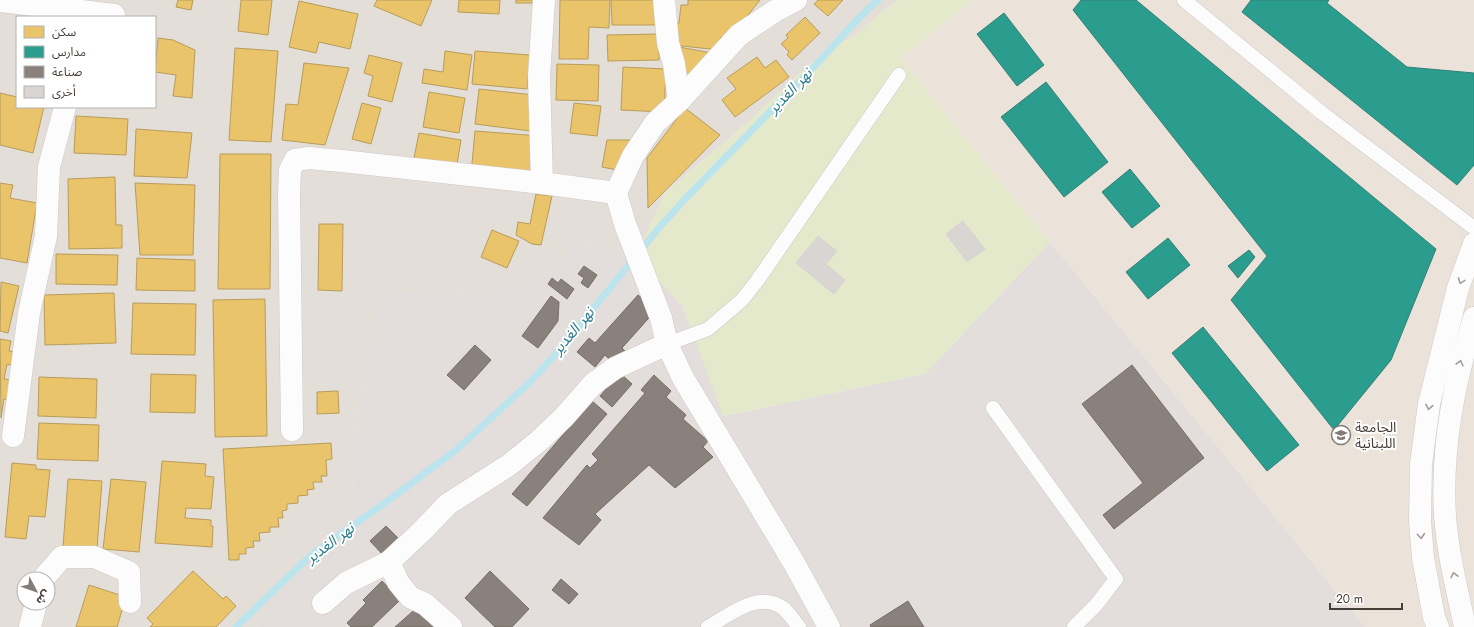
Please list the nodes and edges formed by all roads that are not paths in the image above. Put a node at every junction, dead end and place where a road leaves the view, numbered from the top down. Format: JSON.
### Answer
{"nodes":[{"id":1,"x":544,"y":0,"type":"edge"},
{"id":2,"x":664,"y":0,"type":"edge"},
{"id":3,"x":796,"y":0,"type":"edge"},
{"id":4,"x":1184,"y":0,"type":"edge"},
{"id":5,"x":0,"y":1,"type":"edge"},
{"id":6,"x":116,"y":11,"type":"edge"},
{"id":7,"x":899,"y":75,"type":"dead end"},
{"id":8,"x":679,"y":101,"type":"junction"},
{"id":9,"x":64,"y":108,"type":"edge"},
{"id":10,"x":542,"y":183,"type":"junction"},
{"id":11,"x":616,"y":193,"type":"junction"},
{"id":12,"x":1474,"y":228,"type":"edge"},
{"id":13,"x":1474,"y":244,"type":"edge"},
{"id":14,"x":1474,"y":318,"type":"edge"},
{"id":15,"x":667,"y":344,"type":"junction"},
{"id":16,"x":993,"y":408,"type":"dead end"},
{"id":17,"x":292,"y":430,"type":"dead end"},
{"id":18,"x":12,"y":436,"type":"dead end"},
{"id":19,"x":389,"y":562,"type":"junction"},
{"id":20,"x":50,"y":571,"type":"edge"},
{"id":21,"x":130,"y":602,"type":"dead end"},
{"id":22,"x":323,"y":603,"type":"dead end"},
{"id":23,"x":34,"y":611,"type":"edge"},
{"id":24,"x":30,"y":627,"type":"edge"},
{"id":25,"x":451,"y":627,"type":"edge"},
{"id":26,"x":708,"y":627,"type":"edge"},
{"id":27,"x":799,"y":627,"type":"edge"},
{"id":28,"x":829,"y":627,"type":"edge"},
{"id":29,"x":1074,"y":627,"type":"edge"},
{"id":30,"x":1438,"y":627,"type":"edge"},
{"id":31,"x":1465,"y":627,"type":"edge"}],
"edges":[{"from":1,"to":10,"type":"street"},
{"from":2,"to":8,"type":"street"},
{"from":3,"to":8,"type":"street"},
{"from":4,"to":12,"type":"lane"},
{"from":5,"to":6,"type":"street"},
{"from":7,"to":15,"type":"lane"},
{"from":8,"to":11,"type":"street"},
{"from":9,"to":18,"type":"street"},
{"from":10,"to":11,"type":"street"},
{"from":10,"to":17,"type":"street"},
{"from":11,"to":15,"type":"street"},
{"from":13,"to":30,"type":"street","one_way":true},
{"from":31,"to":14,"type":"street","one_way":true},
{"from":15,"to":19,"type":"street"},
{"from":15,"to":28,"type":"street"},
{"from":16,"to":29,"type":"lane"},
{"from":19,"to":22,"type":"street"},
{"from":19,"to":25,"type":"street"},
{"from":20,"to":21,"type":"street"},
{"from":23,"to":24,"type":"street"},
{"from":26,"to":27,"type":"lane"}]}
